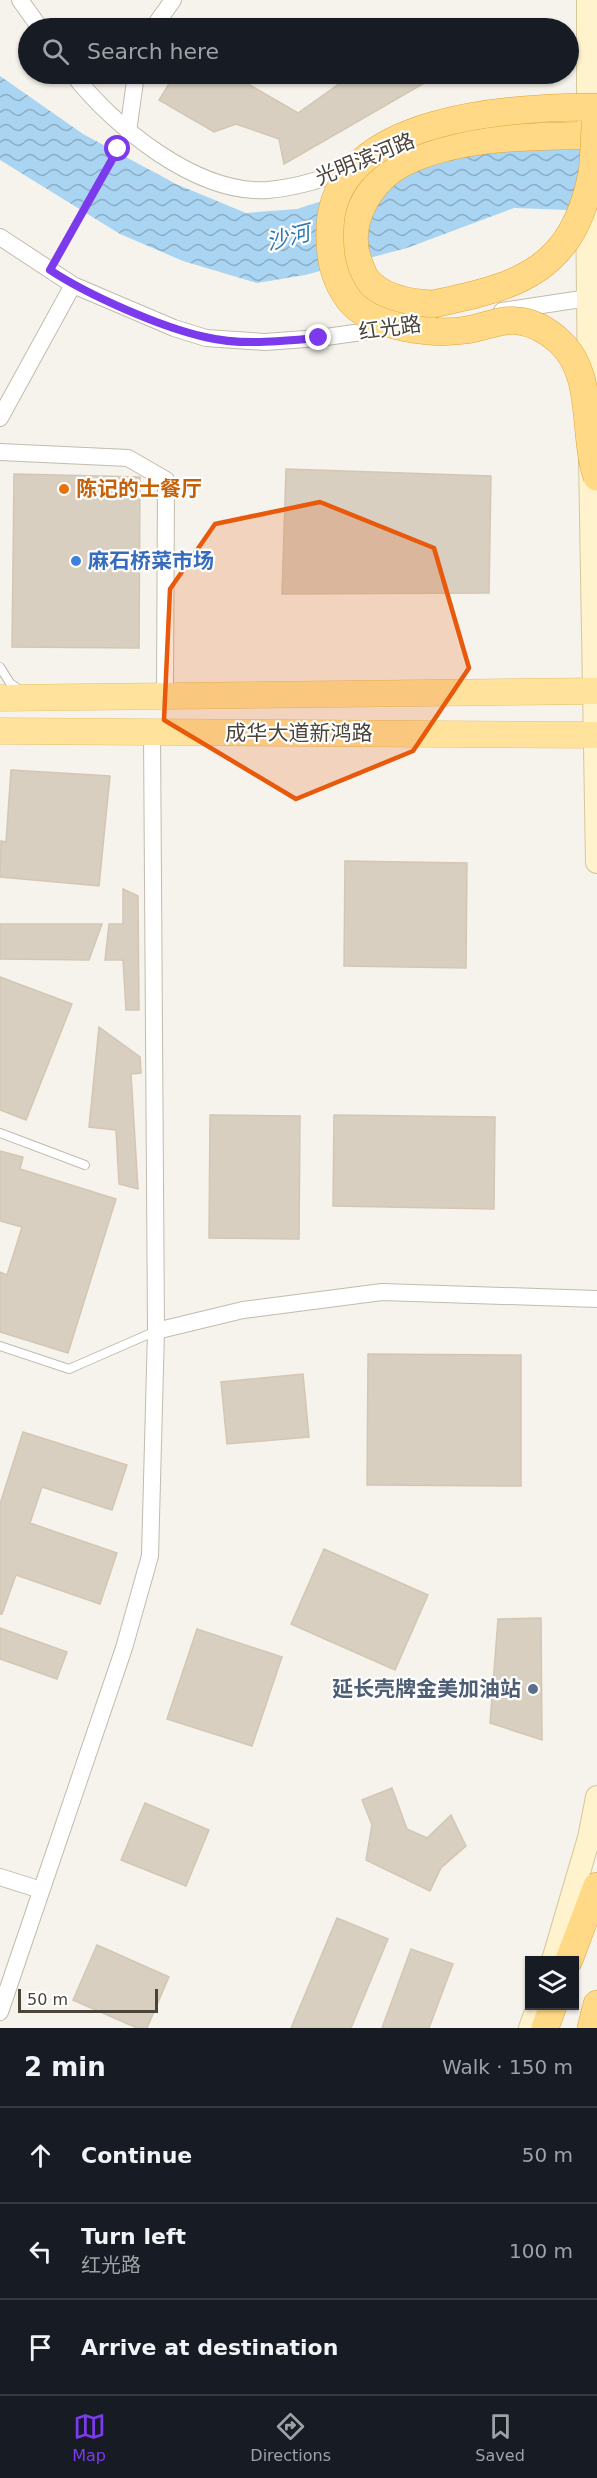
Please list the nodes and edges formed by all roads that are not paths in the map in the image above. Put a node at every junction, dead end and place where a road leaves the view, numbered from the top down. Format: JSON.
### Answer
{"nodes":[{"id":1,"x":20,"y":0,"type":"edge"},
{"id":2,"x":173,"y":0,"type":"edge"},
{"id":3,"x":588,"y":0,"type":"edge"},
{"id":4,"x":33,"y":18,"type":"edge"},
{"id":5,"x":160,"y":18,"type":"edge"},
{"id":6,"x":82,"y":84,"type":"edge"},
{"id":7,"x":135,"y":84,"type":"edge"},
{"id":8,"x":593,"y":118,"type":"edge"},
{"id":9,"x":128,"y":132,"type":"junction"},
{"id":10,"x":0,"y":237,"type":"edge"},
{"id":11,"x":73,"y":285,"type":"junction"},
{"id":12,"x":588,"y":298,"type":"junction"},
{"id":13,"x":0,"y":418,"type":"edge"},
{"id":14,"x":0,"y":452,"type":"edge"},
{"id":15,"x":597,"y":477,"type":"edge"},
{"id":16,"x":0,"y":668,"type":"edge"},
{"id":17,"x":596,"y":691,"type":"edge"},
{"id":18,"x":30,"y":697,"type":"junction"},
{"id":19,"x":165,"y":697,"type":"junction"},
{"id":20,"x":0,"y":698,"type":"edge"},
{"id":21,"x":0,"y":731,"type":"edge"},
{"id":22,"x":152,"y":732,"type":"junction"},
{"id":23,"x":596,"y":735,"type":"edge"},
{"id":24,"x":597,"y":862,"type":"edge"},
{"id":25,"x":0,"y":1133,"type":"edge"},
{"id":26,"x":86,"y":1165,"type":"dead end"},
{"id":27,"x":597,"y":1299,"type":"edge"},
{"id":28,"x":156,"y":1331,"type":"junction"},
{"id":29,"x":0,"y":1346,"type":"edge"},
{"id":30,"x":597,"y":1797,"type":"edge"},
{"id":31,"x":0,"y":1877,"type":"edge"},
{"id":32,"x":597,"y":1886,"type":"edge"},
{"id":33,"x":41,"y":1890,"type":"junction"},
{"id":34,"x":554,"y":1956,"type":"edge"},
{"id":35,"x":571,"y":1956,"type":"edge"},
{"id":36,"x":597,"y":2004,"type":"edge"},
{"id":37,"x":537,"y":2010,"type":"edge"},
{"id":38,"x":552,"y":2010,"type":"edge"},
{"id":39,"x":0,"y":2012,"type":"edge"},
{"id":40,"x":530,"y":2028,"type":"edge"},
{"id":41,"x":545,"y":2028,"type":"edge"},
{"id":42,"x":591,"y":2028,"type":"edge"}],
"edges":[{"from":1,"to":4,"type":"street"},
{"from":2,"to":5,"type":"street"},
{"from":3,"to":8,"type":"main road"},
{"from":6,"to":9,"type":"street","name":"光明滨河路"},
{"from":7,"to":9,"type":"street"},
{"from":8,"to":8,"type":"highway","bridge":true},
{"from":8,"to":9,"type":"street","name":"光明滨河路"},
{"from":8,"to":12,"type":"main road","bridge":true},
{"from":8,"to":15,"type":"highway","bridge":true},
{"from":10,"to":11,"type":"street","name":"红光路"},
{"from":11,"to":12,"type":"street","name":"红光路"},
{"from":11,"to":13,"type":"street"},
{"from":12,"to":17,"type":"main road"},
{"from":14,"to":19,"type":"street"},
{"from":16,"to":18,"type":"lane"},
{"from":17,"to":19,"type":"main road","name":"成华大道新鸿路"},
{"from":17,"to":23,"type":"main road"},
{"from":18,"to":19,"type":"main road","name":"成华大道新鸿路"},
{"from":18,"to":20,"type":"main road","name":"成华大道新鸿路"},
{"from":21,"to":22,"type":"main road","name":"成华大道新鸿路"},
{"from":22,"to":23,"type":"main road","name":"成华大道新鸿路"},
{"from":22,"to":28,"type":"street"},
{"from":23,"to":24,"type":"main road"},
{"from":25,"to":26,"type":"lane"},
{"from":27,"to":28,"type":"street"},
{"from":28,"to":29,"type":"lane"},
{"from":28,"to":33,"type":"street"},
{"from":30,"to":34,"type":"main road"},
{"from":31,"to":33,"type":"street"},
{"from":32,"to":35,"type":"highway"},
{"from":33,"to":39,"type":"street"},
{"from":36,"to":42,"type":"highway"},
{"from":37,"to":40,"type":"main road"},
{"from":38,"to":41,"type":"highway"}]}
